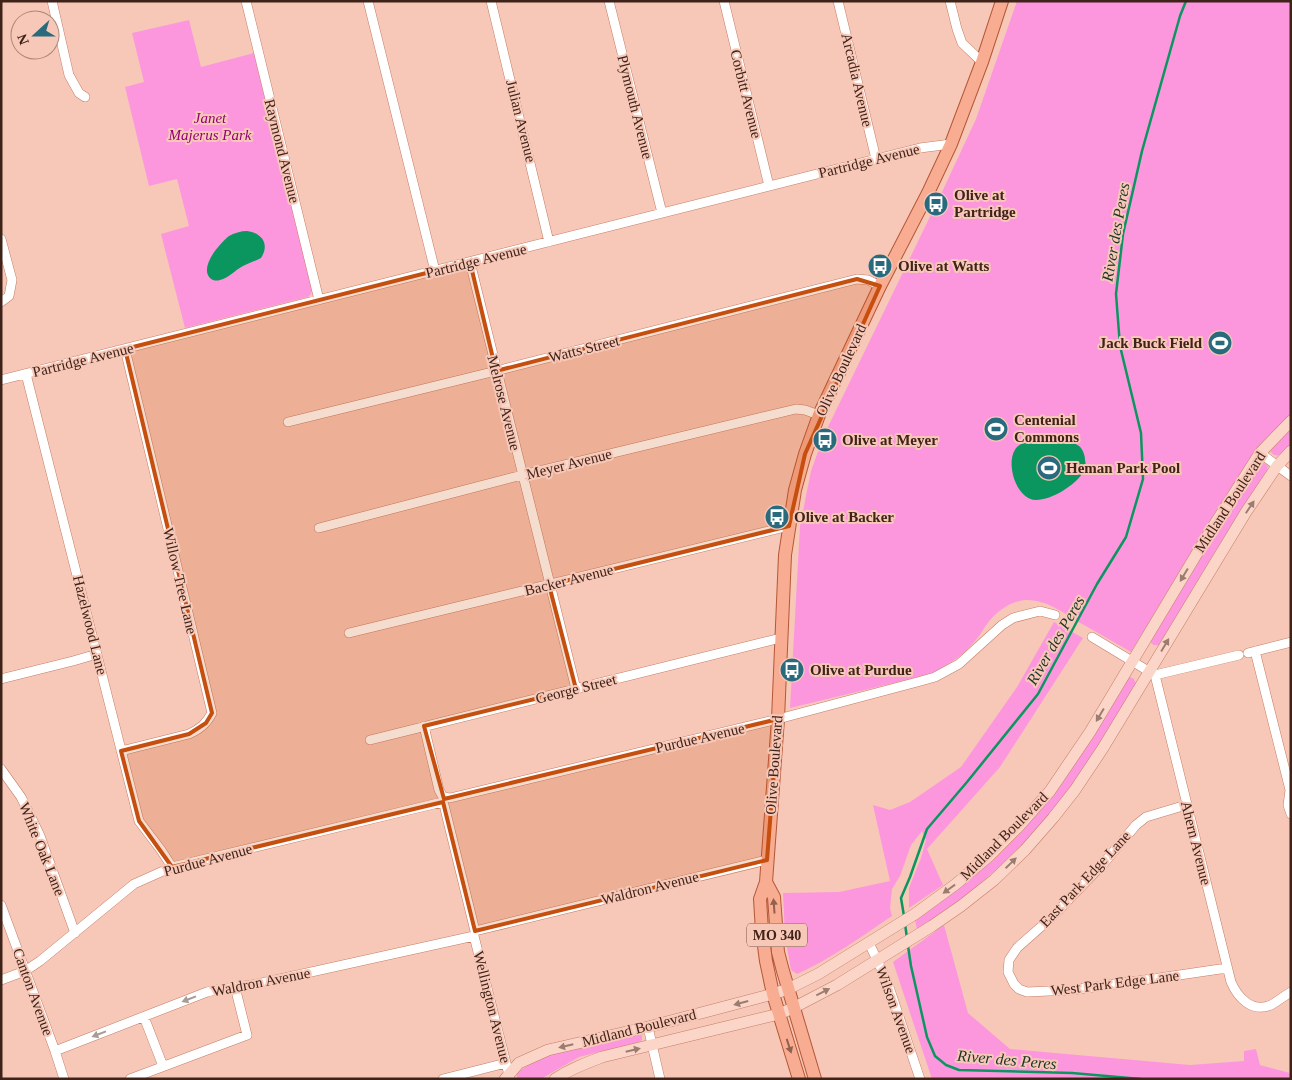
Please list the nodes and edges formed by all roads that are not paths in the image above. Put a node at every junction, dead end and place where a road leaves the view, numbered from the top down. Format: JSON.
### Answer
{"nodes":[{"id":1,"x":52,"y":1,"type":"edge"},
{"id":2,"x":246,"y":1,"type":"edge"},
{"id":3,"x":368,"y":1,"type":"edge"},
{"id":4,"x":491,"y":1,"type":"edge"},
{"id":5,"x":609,"y":1,"type":"edge"},
{"id":6,"x":724,"y":1,"type":"edge"},
{"id":7,"x":838,"y":1,"type":"edge"},
{"id":8,"x":950,"y":1,"type":"edge"},
{"id":9,"x":1002,"y":1,"type":"edge"},
{"id":10,"x":982,"y":62,"type":"junction"},
{"id":11,"x":85,"y":97,"type":"dead end"},
{"id":12,"x":951,"y":144,"type":"junction"},
{"id":13,"x":876,"y":159,"type":"junction"},
{"id":14,"x":769,"y":186,"type":"junction"},
{"id":15,"x":662,"y":214,"type":"junction"},
{"id":16,"x":1,"y":239,"type":"edge"},
{"id":17,"x":550,"y":242,"type":"junction"},
{"id":18,"x":470,"y":262,"type":"junction"},
{"id":19,"x":435,"y":271,"type":"junction"},
{"id":20,"x":880,"y":286,"type":"junction"},
{"id":21,"x":320,"y":300,"type":"junction"},
{"id":22,"x":1,"y":302,"type":"edge"},
{"id":23,"x":125,"y":350,"type":"junction"},
{"id":24,"x":496,"y":371,"type":"junction"},
{"id":25,"x":26,"y":374,"type":"junction"},
{"id":26,"x":1,"y":380,"type":"edge"},
{"id":27,"x":819,"y":415,"type":"junction"},
{"id":28,"x":1291,"y":420,"type":"edge"},
{"id":29,"x":288,"y":422,"type":"dead end"},
{"id":30,"x":1291,"y":451,"type":"edge"},
{"id":31,"x":1260,"y":453,"type":"junction"},
{"id":32,"x":1278,"y":466,"type":"junction"},
{"id":33,"x":522,"y":475,"type":"junction"},
{"id":34,"x":1291,"y":476,"type":"edge"},
{"id":35,"x":789,"y":526,"type":"junction"},
{"id":36,"x":319,"y":528,"type":"dead end"},
{"id":37,"x":549,"y":585,"type":"junction"},
{"id":38,"x":1056,"y":615,"type":"dead end"},
{"id":39,"x":349,"y":633,"type":"dead end"},
{"id":40,"x":1092,"y":637,"type":"dead end"},
{"id":41,"x":781,"y":638,"type":"junction"},
{"id":42,"x":1291,"y":642,"type":"edge"},
{"id":43,"x":1247,"y":653,"type":"junction"},
{"id":44,"x":97,"y":654,"type":"junction"},
{"id":45,"x":1132,"y":662,"type":"junction"},
{"id":46,"x":1152,"y":674,"type":"junction"},
{"id":47,"x":1,"y":679,"type":"edge"},
{"id":48,"x":576,"y":689,"type":"junction"},
{"id":49,"x":778,"y":719,"type":"junction"},
{"id":50,"x":424,"y":726,"type":"junction"},
{"id":51,"x":370,"y":740,"type":"dead end"},
{"id":52,"x":121,"y":751,"type":"junction"},
{"id":53,"x":1,"y":769,"type":"edge"},
{"id":54,"x":1290,"y":790,"type":"edge"},
{"id":55,"x":443,"y":801,"type":"junction"},
{"id":56,"x":1186,"y":806,"type":"junction"},
{"id":57,"x":1291,"y":814,"type":"edge"},
{"id":58,"x":767,"y":860,"type":"junction"},
{"id":59,"x":172,"y":867,"type":"junction"},
{"id":60,"x":766,"y":882,"type":"junction"},
{"id":61,"x":1,"y":905,"type":"edge"},
{"id":62,"x":75,"y":933,"type":"junction"},
{"id":63,"x":474,"y":933,"type":"junction"},
{"id":64,"x":869,"y":943,"type":"junction"},
{"id":65,"x":878,"y":960,"type":"junction"},
{"id":66,"x":1227,"y":968,"type":"junction"},
{"id":67,"x":25,"y":971,"type":"junction"},
{"id":68,"x":1010,"y":977,"type":"joint"},
{"id":69,"x":1,"y":980,"type":"edge"},
{"id":70,"x":235,"y":987,"type":"junction"},
{"id":71,"x":788,"y":989,"type":"junction"},
{"id":72,"x":1291,"y":992,"type":"edge"},
{"id":73,"x":773,"y":994,"type":"junction"},
{"id":74,"x":793,"y":1008,"type":"junction"},
{"id":75,"x":779,"y":1014,"type":"junction"},
{"id":76,"x":144,"y":1017,"type":"junction"},
{"id":77,"x":648,"y":1027,"type":"junction"},
{"id":78,"x":652,"y":1046,"type":"junction"},
{"id":79,"x":55,"y":1051,"type":"junction"},
{"id":80,"x":163,"y":1066,"type":"junction"},
{"id":81,"x":507,"y":1074,"type":"edge"},
{"id":82,"x":64,"y":1079,"type":"edge"},
{"id":83,"x":130,"y":1079,"type":"edge"},
{"id":84,"x":443,"y":1079,"type":"edge"},
{"id":85,"x":556,"y":1079,"type":"edge"},
{"id":86,"x":660,"y":1079,"type":"edge"},
{"id":87,"x":799,"y":1079,"type":"edge"},
{"id":88,"x":815,"y":1079,"type":"edge"},
{"id":89,"x":920,"y":1079,"type":"edge"}],
"edges":[{"from":1,"to":11,"type":"street"},
{"from":2,"to":21,"type":"street","name":"Raymond Avenue"},
{"from":3,"to":19,"type":"street"},
{"from":4,"to":17,"type":"street","name":"Julian Avenue"},
{"from":5,"to":15,"type":"street","name":"Plymouth Avenue"},
{"from":6,"to":14,"type":"street","name":"Corbitt Avenue"},
{"from":7,"to":13,"type":"street","name":"Arcadia Avenue"},
{"from":8,"to":10,"type":"street"},
{"from":9,"to":10,"type":"main road","name":"Olive Boulevard","number":"MO 340"},
{"from":10,"to":12,"type":"main road","name":"Olive Boulevard","number":"MO 340"},
{"from":12,"to":13,"type":"street","name":"Partridge Avenue"},
{"from":12,"to":20,"type":"main road","name":"Olive Boulevard","number":"MO 340"},
{"from":13,"to":14,"type":"street","name":"Partridge Avenue"},
{"from":14,"to":15,"type":"street","name":"Partridge Avenue"},
{"from":15,"to":17,"type":"street","name":"Partridge Avenue"},
{"from":16,"to":22,"type":"street"},
{"from":17,"to":18,"type":"street","name":"Partridge Avenue"},
{"from":18,"to":19,"type":"street","name":"Partridge Avenue"},
{"from":18,"to":24,"type":"street","name":"Melrose Avenue"},
{"from":19,"to":21,"type":"street","name":"Partridge Avenue"},
{"from":20,"to":24,"type":"street","name":"Watts Street"},
{"from":20,"to":27,"type":"main road","name":"Olive Boulevard","number":"MO 340"},
{"from":21,"to":23,"type":"street","name":"Partridge Avenue"},
{"from":23,"to":25,"type":"street","name":"Partridge Avenue"},
{"from":23,"to":52,"type":"street","name":"Willow Tree Lane"},
{"from":24,"to":29,"type":"street","name":"Watts Street"},
{"from":24,"to":33,"type":"street","name":"Melrose Avenue"},
{"from":25,"to":26,"type":"street","name":"Partridge Avenue"},
{"from":25,"to":44,"type":"street","name":"Hazelwood Lane"},
{"from":27,"to":33,"type":"street","name":"Meyer Avenue"},
{"from":27,"to":35,"type":"main road","name":"Olive Boulevard","number":"MO 340"},
{"from":28,"to":31,"type":"main road","name":"Midland Boulevard"},
{"from":30,"to":32,"type":"main road","name":"Midland Boulevard"},
{"from":31,"to":32,"type":"street"},
{"from":31,"to":45,"type":"main road","name":"Midland Boulevard","one_way":true},
{"from":32,"to":34,"type":"street"},
{"from":46,"to":32,"type":"main road","name":"Midland Boulevard","one_way":true},
{"from":33,"to":36,"type":"street","name":"Meyer Avenue"},
{"from":33,"to":37,"type":"street","name":"Melrose Avenue"},
{"from":35,"to":37,"type":"street","name":"Backer Avenue"},
{"from":35,"to":41,"type":"main road","name":"Olive Boulevard","number":"MO 340"},
{"from":37,"to":39,"type":"street","name":"Backer Avenue"},
{"from":37,"to":48,"type":"street","name":"Melrose Avenue"},
{"from":38,"to":49,"type":"street","name":"Purdue Avenue"},
{"from":40,"to":45,"type":"street"},
{"from":41,"to":48,"type":"street","name":"George Street"},
{"from":41,"to":49,"type":"main road","name":"Olive Boulevard","number":"MO 340"},
{"from":42,"to":43,"type":"street"},
{"from":43,"to":46,"type":"street"},
{"from":43,"to":54,"type":"street"},
{"from":44,"to":47,"type":"street"},
{"from":44,"to":52,"type":"street","name":"Hazelwood Lane"},
{"from":45,"to":46,"type":"street"},
{"from":45,"to":64,"type":"main road","name":"Midland Boulevard","one_way":true},
{"from":46,"to":56,"type":"street","name":"Ahern Avenue"},
{"from":65,"to":46,"type":"main road","name":"Midland Boulevard","one_way":true},
{"from":48,"to":50,"type":"street","name":"George Street"},
{"from":49,"to":55,"type":"street","name":"Purdue Avenue"},
{"from":49,"to":58,"type":"main road","name":"Olive Boulevard","number":"MO 340"},
{"from":50,"to":51,"type":"street","name":"George Street"},
{"from":50,"to":55,"type":"street","name":"Wellington Avenue"},
{"from":52,"to":59,"type":"street","name":"Hazelwood Lane"},
{"from":53,"to":62,"type":"street","name":"White Oak Lane"},
{"from":54,"to":57,"type":"street"},
{"from":55,"to":59,"type":"street","name":"Purdue Avenue"},
{"from":55,"to":63,"type":"street","name":"Wellington Avenue"},
{"from":56,"to":66,"type":"street","name":"Ahern Avenue"},
{"from":56,"to":68,"type":"street","name":"East Park Edge Lane"},
{"from":58,"to":60,"type":"main road","name":"Olive Boulevard","number":"MO 340"},
{"from":58,"to":63,"type":"street","name":"Waldron Avenue"},
{"from":59,"to":62,"type":"street","name":"Purdue Avenue"},
{"from":71,"to":60,"type":"main road","name":"Olive Boulevard","number":"MO 340","one_way":true},
{"from":60,"to":73,"type":"main road","name":"Olive Boulevard","number":"MO 340"},
{"from":61,"to":67,"type":"street","name":"Canton Avenue"},
{"from":62,"to":67,"type":"street","name":"Purdue Avenue"},
{"from":63,"to":70,"type":"street","name":"Waldron Avenue"},
{"from":63,"to":81,"type":"street","name":"Wellington Avenue"},
{"from":64,"to":65,"type":"street","name":"Wilson Avenue"},
{"from":64,"to":71,"type":"main road","name":"Midland Boulevard"},
{"from":74,"to":65,"type":"main road","name":"Midland Boulevard","one_way":true},
{"from":65,"to":89,"type":"street","name":"Wilson Avenue"},
{"from":66,"to":68,"type":"street","name":"West Park Edge Lane"},
{"from":66,"to":72,"type":"street","name":"Ahern Avenue"},
{"from":67,"to":69,"type":"street","name":"Purdue Avenue"},
{"from":67,"to":79,"type":"street","name":"Canton Avenue"},
{"from":70,"to":76,"type":"street","name":"Waldron Avenue","one_way":true},
{"from":70,"to":80,"type":"street"},
{"from":71,"to":73,"type":"main road","name":"Midland Boulevard"},
{"from":71,"to":74,"type":"main road","name":"Olive Boulevard","number":"MO 340"},
{"from":73,"to":75,"type":"main road","name":"Olive Boulevard","number":"MO 340"},
{"from":73,"to":77,"type":"main road","name":"Midland Boulevard","one_way":true},
{"from":74,"to":75,"type":"main road","name":"Midland Boulevard"},
{"from":74,"to":88,"type":"main road","name":"Olive Boulevard","number":"MO 340"},
{"from":75,"to":78,"type":"main road","name":"Midland Boulevard"},
{"from":75,"to":87,"type":"main road","name":"Olive Boulevard","number":"MO 340","one_way":true},
{"from":76,"to":79,"type":"street","name":"Waldron Avenue","one_way":true},
{"from":76,"to":80,"type":"street"},
{"from":77,"to":78,"type":"street"},
{"from":77,"to":81,"type":"main road","name":"Midland Boulevard","one_way":true},
{"from":85,"to":78,"type":"main road","name":"Midland Boulevard","one_way":true},
{"from":78,"to":86,"type":"street"},
{"from":79,"to":82,"type":"street","name":"Canton Avenue"},
{"from":80,"to":83,"type":"street"},
{"from":81,"to":84,"type":"street"}]}
